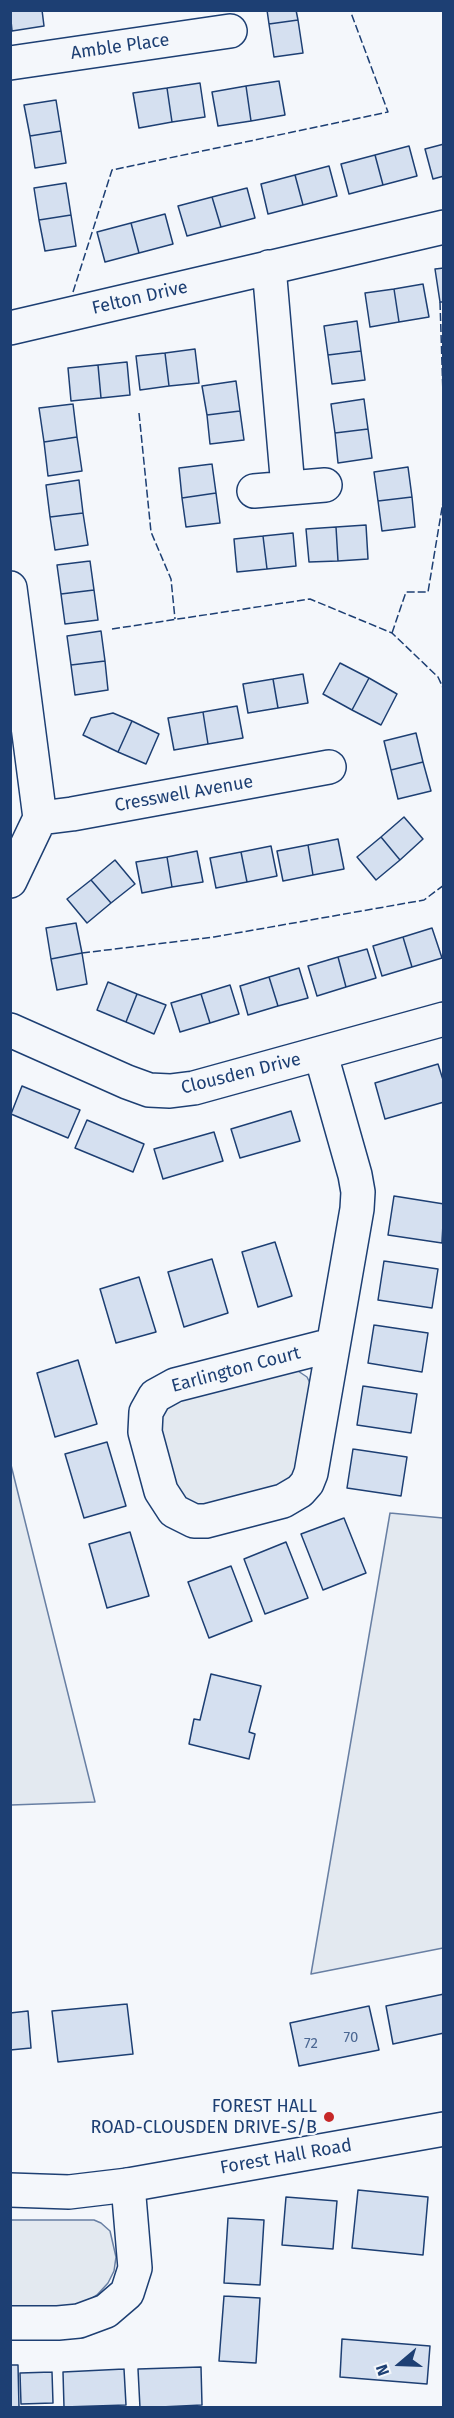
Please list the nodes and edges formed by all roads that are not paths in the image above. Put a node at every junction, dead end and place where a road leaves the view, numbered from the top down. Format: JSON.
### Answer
{"nodes":[{"id":1,"x":230,"y":31,"type":"dead end"},
{"id":2,"x":10,"y":63,"type":"edge"},
{"id":3,"x":444,"y":227,"type":"edge"},
{"id":4,"x":269,"y":267,"type":"junction"},
{"id":5,"x":10,"y":328,"type":"edge"},
{"id":6,"x":325,"y":485,"type":"dead end"},
{"id":7,"x":288,"y":488,"type":"junction"},
{"id":8,"x":255,"y":491,"type":"dead end"},
{"id":9,"x":10,"y":588,"type":"edge"},
{"id":10,"x":328,"y":767,"type":"dead end"},
{"id":11,"x":40,"y":818,"type":"junction"},
{"id":12,"x":10,"y":881,"type":"edge"},
{"id":13,"x":444,"y":1019,"type":"edge"},
{"id":14,"x":10,"y":1030,"type":"edge"},
{"id":15,"x":321,"y":1055,"type":"junction"},
{"id":16,"x":332,"y":1345,"type":"junction"},
{"id":17,"x":444,"y":2129,"type":"edge"},
{"id":18,"x":128,"y":2185,"type":"junction"},
{"id":19,"x":10,"y":2190,"type":"edge"},
{"id":20,"x":10,"y":2323,"type":"edge"}],
"edges":[{"from":1,"to":2,"type":"street","name":"Amble Place"},
{"from":3,"to":4,"type":"street","name":"Felton Drive"},
{"from":4,"to":5,"type":"street","name":"Felton Drive"},
{"from":4,"to":7,"type":"street"},
{"from":6,"to":7,"type":"street"},
{"from":7,"to":8,"type":"street"},
{"from":9,"to":11,"type":"street"},
{"from":10,"to":11,"type":"street","name":"Cresswell Avenue"},
{"from":11,"to":12,"type":"street"},
{"from":13,"to":15,"type":"street","name":"Clousden Drive"},
{"from":14,"to":15,"type":"street","name":"Clousden Drive"},
{"from":15,"to":16,"type":"street","name":"Earlington Court"},
{"from":16,"to":16,"type":"street","name":"Earlington Court"},
{"from":17,"to":18,"type":"street","name":"Forest Hall Road"},
{"from":18,"to":19,"type":"street","name":"Forest Hall Road"},
{"from":18,"to":20,"type":"street"}]}
